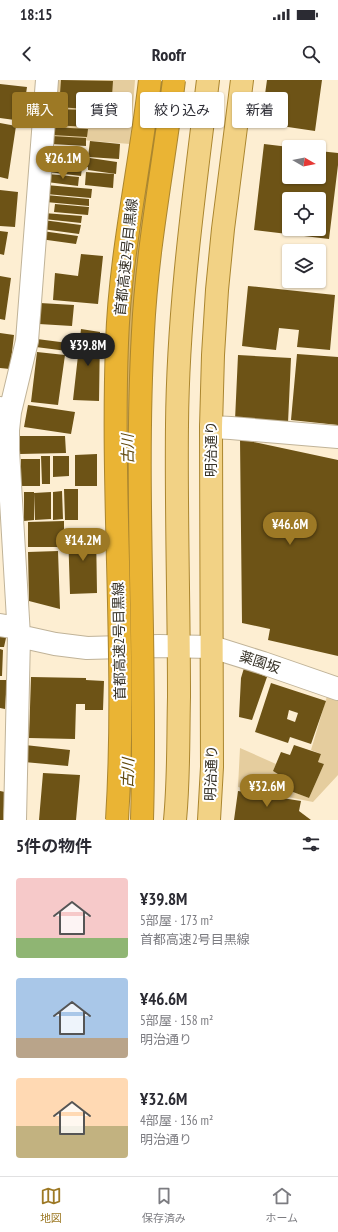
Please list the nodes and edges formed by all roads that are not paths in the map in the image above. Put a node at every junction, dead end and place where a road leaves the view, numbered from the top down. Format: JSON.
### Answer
{"nodes":[{"id":1,"x":47,"y":80,"type":"edge"},
{"id":2,"x":150,"y":80,"type":"edge"},
{"id":3,"x":174,"y":80,"type":"edge"},
{"id":4,"x":208,"y":80,"type":"edge"},
{"id":5,"x":242,"y":80,"type":"edge"},
{"id":6,"x":5,"y":410,"type":"edge"},
{"id":7,"x":211,"y":427,"type":"junction"},
{"id":8,"x":338,"y":437,"type":"edge"},
{"id":9,"x":12,"y":630,"type":"edge"},
{"id":10,"x":169,"y":646,"type":"junction"},
{"id":11,"x":212,"y":647,"type":"junction"},
{"id":12,"x":338,"y":689,"type":"edge"},
{"id":13,"x":15,"y":820,"type":"edge"},
{"id":14,"x":117,"y":820,"type":"edge"},
{"id":15,"x":142,"y":820,"type":"edge"},
{"id":16,"x":176,"y":820,"type":"edge"},
{"id":17,"x":209,"y":820,"type":"edge"}],
"edges":[{"from":1,"to":6,"type":"street"},
{"from":2,"to":14,"type":"highway","name":"首都高速2号目黒線","bridge":true},
{"from":3,"to":15,"type":"highway","name":"首都高速2号目黒線","bridge":true},
{"from":4,"to":10,"type":"main road"},
{"from":5,"to":7,"type":"main road","name":"明治通り"},
{"from":6,"to":9,"type":"street"},
{"from":7,"to":8,"type":"street"},
{"from":7,"to":11,"type":"main road","name":"明治通り"},
{"from":9,"to":10,"type":"street","name":"薬園坂","bridge":true},
{"from":9,"to":13,"type":"street"},
{"from":10,"to":11,"type":"street","name":"薬園坂"},
{"from":10,"to":16,"type":"main road"},
{"from":11,"to":12,"type":"street","name":"薬園坂"},
{"from":11,"to":17,"type":"main road","name":"明治通り"}]}
